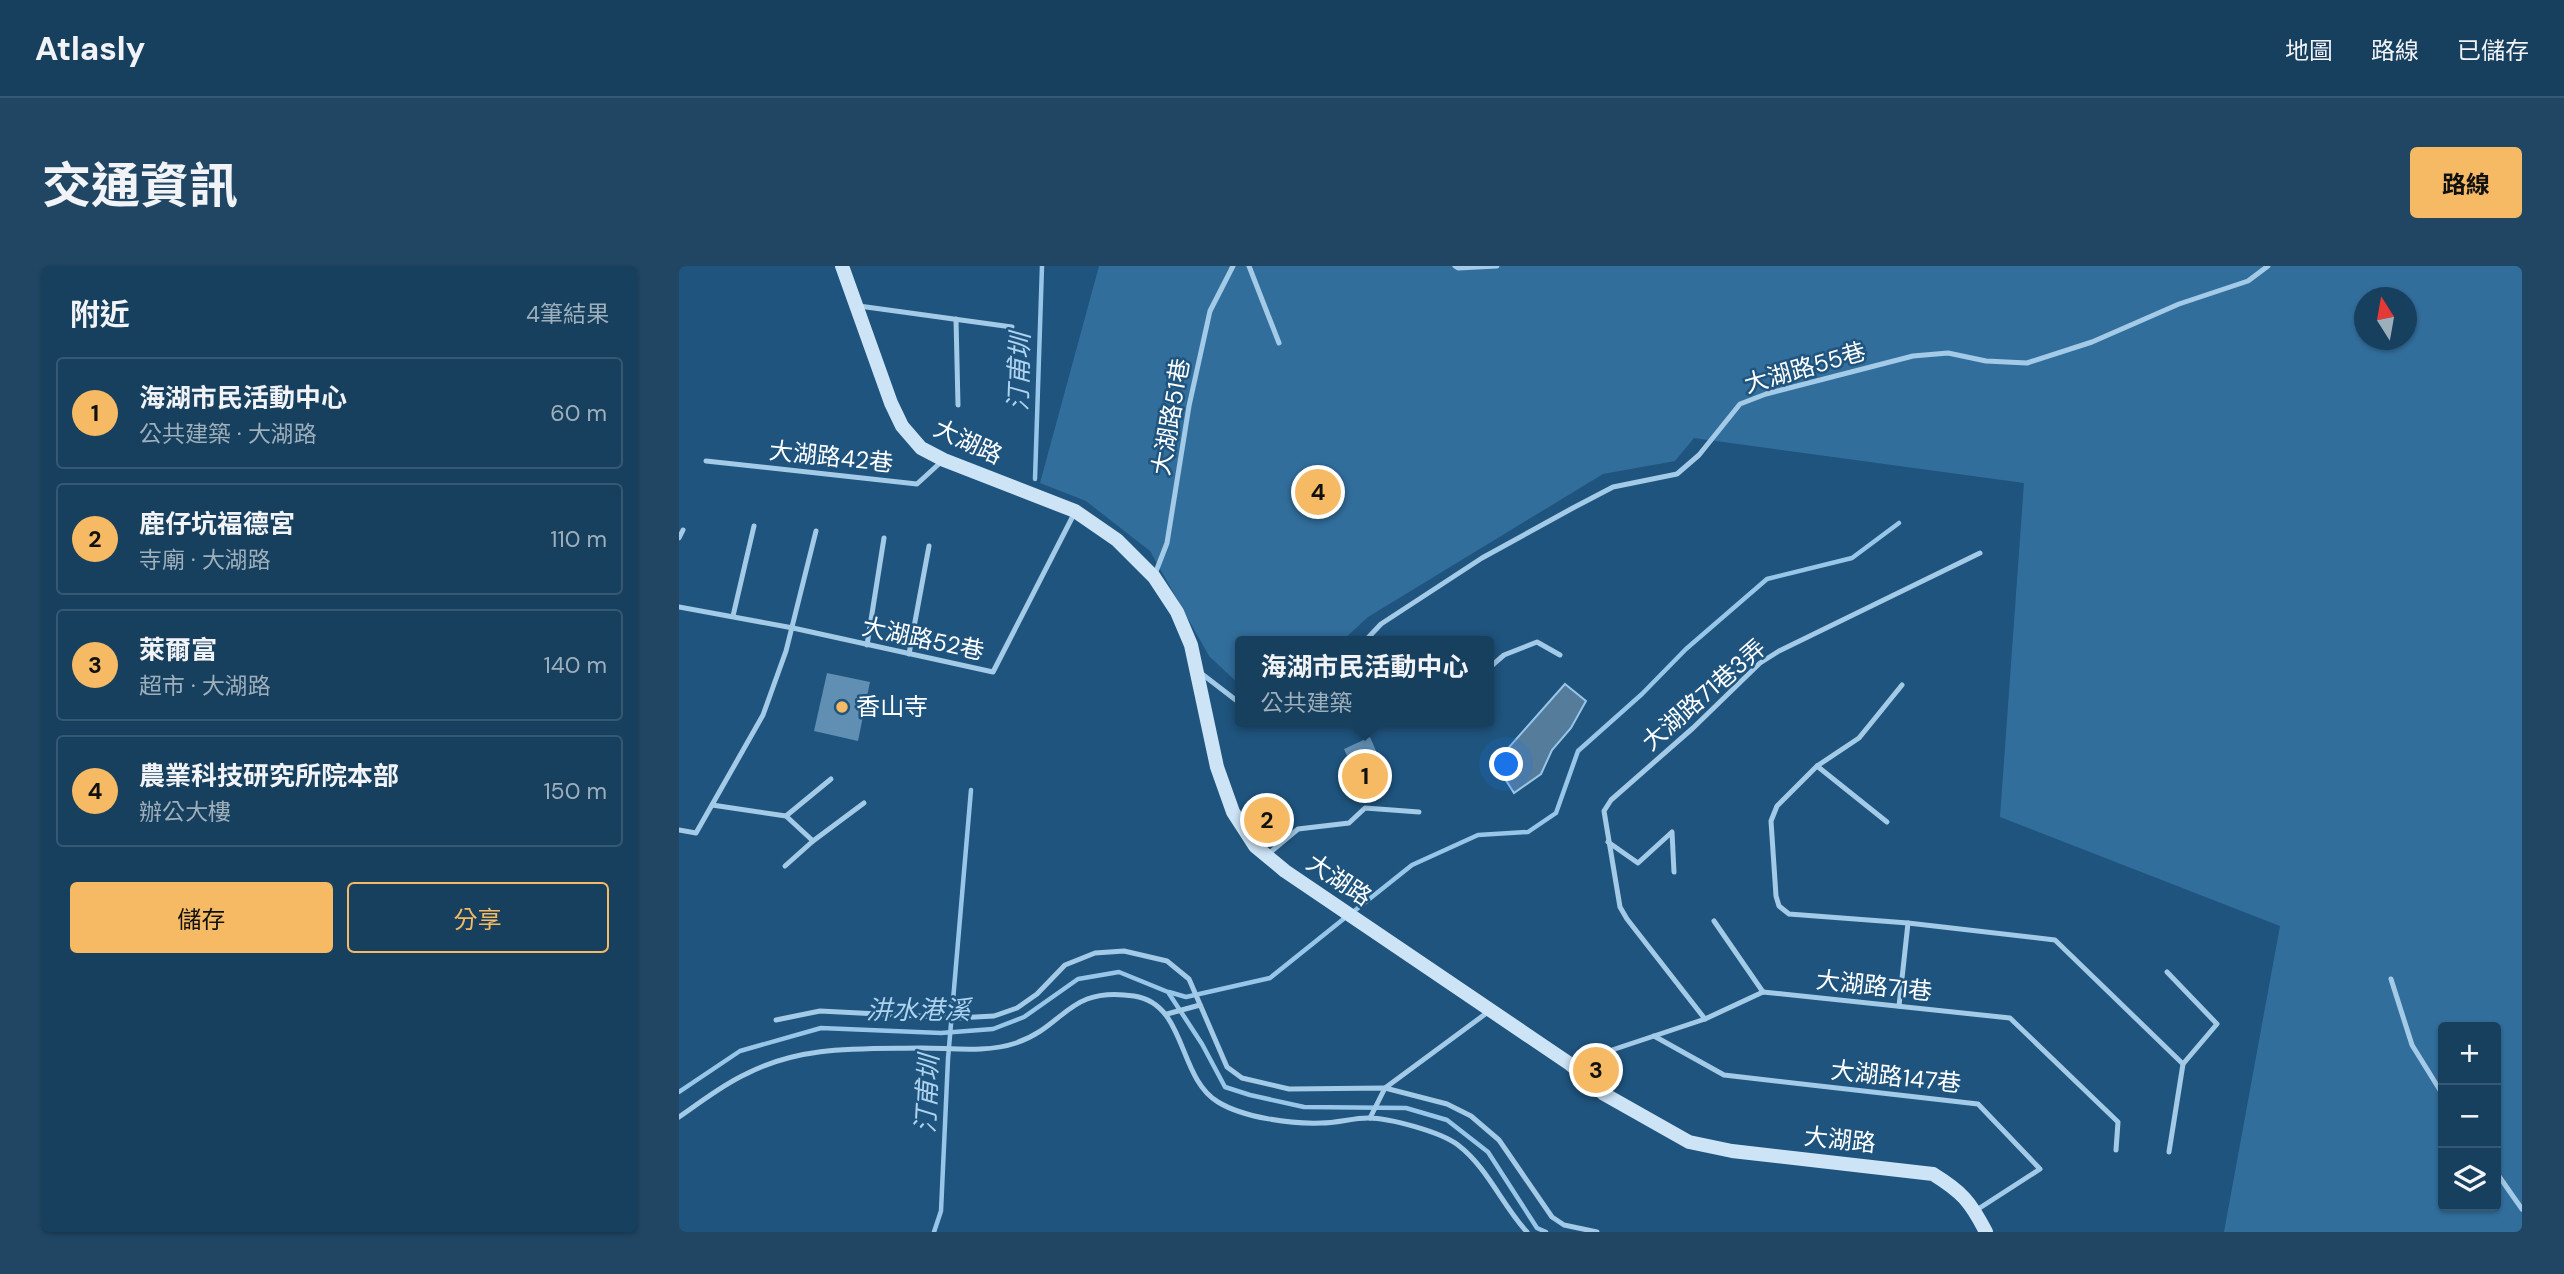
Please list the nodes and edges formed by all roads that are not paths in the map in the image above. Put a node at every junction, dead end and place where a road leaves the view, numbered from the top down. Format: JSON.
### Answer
{"nodes":[{"id":1,"x":842,"y":266,"type":"edge"},
{"id":2,"x":1233,"y":266,"type":"edge"},
{"id":3,"x":1249,"y":266,"type":"edge"},
{"id":4,"x":1455,"y":266,"type":"edge"},
{"id":5,"x":1497,"y":266,"type":"edge"},
{"id":6,"x":2268,"y":266,"type":"edge"},
{"id":7,"x":855,"y":306,"type":"junction"},
{"id":8,"x":956,"y":319,"type":"junction"},
{"id":9,"x":1012,"y":327,"type":"dead end"},
{"id":10,"x":1279,"y":343,"type":"dead end"},
{"id":11,"x":958,"y":405,"type":"dead end"},
{"id":12,"x":944,"y":460,"type":"junction"},
{"id":13,"x":706,"y":461,"type":"dead end"},
{"id":14,"x":1075,"y":511,"type":"junction"},
{"id":15,"x":754,"y":526,"type":"dead end"},
{"id":16,"x":683,"y":530,"type":"dead end"},
{"id":17,"x":816,"y":531,"type":"dead end"},
{"id":18,"x":679,"y":538,"type":"edge"},
{"id":19,"x":884,"y":538,"type":"dead end"},
{"id":20,"x":929,"y":546,"type":"dead end"},
{"id":21,"x":1980,"y":553,"type":"dead end"},
{"id":22,"x":1154,"y":577,"type":"junction"},
{"id":23,"x":679,"y":607,"type":"edge"},
{"id":24,"x":733,"y":616,"type":"junction"},
{"id":25,"x":793,"y":628,"type":"junction"},
{"id":26,"x":1370,"y":636,"type":"edge"},
{"id":27,"x":867,"y":645,"type":"junction"},
{"id":28,"x":909,"y":654,"type":"junction"},
{"id":29,"x":1560,"y":655,"type":"dead end"},
{"id":30,"x":1494,"y":664,"type":"edge"},
{"id":31,"x":1196,"y":670,"type":"junction"},
{"id":32,"x":1902,"y":685,"type":"dead end"},
{"id":33,"x":1235,"y":699,"type":"edge"},
{"id":34,"x":1817,"y":766,"type":"junction"},
{"id":35,"x":831,"y":779,"type":"dead end"},
{"id":36,"x":864,"y":803,"type":"dead end"},
{"id":37,"x":712,"y":805,"type":"junction"},
{"id":38,"x":1419,"y":812,"type":"dead end"},
{"id":39,"x":786,"y":816,"type":"junction"},
{"id":40,"x":1887,"y":822,"type":"dead end"},
{"id":41,"x":679,"y":830,"type":"edge"},
{"id":42,"x":813,"y":841,"type":"junction"},
{"id":43,"x":1608,"y":842,"type":"junction"},
{"id":44,"x":1266,"y":855,"type":"junction"},
{"id":45,"x":785,"y":866,"type":"dead end"},
{"id":46,"x":1674,"y":872,"type":"dead end"},
{"id":47,"x":1714,"y":921,"type":"dead end"},
{"id":48,"x":1908,"y":923,"type":"junction"},
{"id":49,"x":2167,"y":972,"type":"dead end"},
{"id":50,"x":2391,"y":979,"type":"dead end"},
{"id":51,"x":1763,"y":992,"type":"junction"},
{"id":52,"x":1200,"y":1005,"type":"junction"},
{"id":53,"x":1899,"y":1006,"type":"junction"},
{"id":54,"x":1491,"y":1009,"type":"junction"},
{"id":55,"x":1167,"y":1014,"type":"junction"},
{"id":56,"x":1705,"y":1019,"type":"junction"},
{"id":57,"x":776,"y":1020,"type":"dead end"},
{"id":58,"x":1654,"y":1036,"type":"junction"},
{"id":59,"x":1570,"y":1064,"type":"junction"},
{"id":60,"x":2183,"y":1065,"type":"junction"},
{"id":61,"x":2438,"y":1087,"type":"edge"},
{"id":62,"x":1385,"y":1088,"type":"junction"},
{"id":63,"x":679,"y":1116,"type":"edge"},
{"id":64,"x":1370,"y":1118,"type":"junction"},
{"id":65,"x":2116,"y":1150,"type":"dead end"},
{"id":66,"x":2169,"y":1152,"type":"dead end"},
{"id":67,"x":2501,"y":1179,"type":"edge"},
{"id":68,"x":2522,"y":1209,"type":"edge"},
{"id":69,"x":1975,"y":1211,"type":"junction"},
{"id":70,"x":1527,"y":1232,"type":"edge"},
{"id":71,"x":1597,"y":1232,"type":"edge"},
{"id":72,"x":1986,"y":1232,"type":"edge"}],
"edges":[{"from":1,"to":7,"type":"street","name":"大湖路"},
{"from":2,"to":22,"type":"lane","name":"大湖路51巷"},
{"from":3,"to":10,"type":"lane"},
{"from":4,"to":5,"type":"lane"},
{"from":6,"to":26,"type":"lane","name":"大湖路55巷"},
{"from":7,"to":8,"type":"lane"},
{"from":7,"to":12,"type":"street","name":"大湖路"},
{"from":8,"to":9,"type":"lane"},
{"from":8,"to":11,"type":"lane"},
{"from":12,"to":13,"type":"lane","name":"大湖路42巷"},
{"from":12,"to":14,"type":"street","name":"大湖路"},
{"from":14,"to":22,"type":"street","name":"大湖路"},
{"from":14,"to":28,"type":"lane","name":"大湖路52巷"},
{"from":15,"to":24,"type":"lane"},
{"from":16,"to":18,"type":"lane"},
{"from":17,"to":25,"type":"lane"},
{"from":19,"to":27,"type":"lane"},
{"from":20,"to":28,"type":"lane"},
{"from":21,"to":43,"type":"lane","name":"大湖路71巷3弄"},
{"from":22,"to":31,"type":"street","name":"大湖路"},
{"from":23,"to":24,"type":"lane","name":"大湖路52巷"},
{"from":24,"to":25,"type":"lane","name":"大湖路52巷"},
{"from":25,"to":27,"type":"lane","name":"大湖路52巷"},
{"from":25,"to":37,"type":"lane"},
{"from":27,"to":28,"type":"lane","name":"大湖路52巷"},
{"from":29,"to":30,"type":"lane"},
{"from":31,"to":33,"type":"lane"},
{"from":31,"to":44,"type":"street","name":"大湖路"},
{"from":32,"to":34,"type":"lane"},
{"from":34,"to":40,"type":"lane"},
{"from":34,"to":48,"type":"lane"},
{"from":35,"to":39,"type":"lane"},
{"from":36,"to":42,"type":"lane"},
{"from":37,"to":39,"type":"lane"},
{"from":37,"to":41,"type":"lane"},
{"from":38,"to":44,"type":"lane"},
{"from":39,"to":42,"type":"lane"},
{"from":42,"to":45,"type":"lane"},
{"from":43,"to":46,"type":"lane"},
{"from":43,"to":56,"type":"lane","name":"大湖路71巷3弄"},
{"from":44,"to":54,"type":"street","name":"大湖路"},
{"from":47,"to":51,"type":"lane"},
{"from":48,"to":53,"type":"lane"},
{"from":48,"to":60,"type":"lane"},
{"from":49,"to":60,"type":"lane"},
{"from":50,"to":61,"type":"lane"},
{"from":51,"to":53,"type":"lane","name":"大湖路71巷"},
{"from":51,"to":56,"type":"lane"},
{"from":52,"to":55,"type":"lane"},
{"from":52,"to":57,"type":"lane"},
{"from":52,"to":62,"type":"lane"},
{"from":53,"to":65,"type":"lane","name":"大湖路71巷"},
{"from":54,"to":59,"type":"street","name":"大湖路"},
{"from":54,"to":62,"type":"lane"},
{"from":55,"to":63,"type":"lane"},
{"from":55,"to":64,"type":"lane"},
{"from":56,"to":58,"type":"lane"},
{"from":58,"to":59,"type":"lane"},
{"from":58,"to":69,"type":"lane","name":"大湖路147巷"},
{"from":59,"to":69,"type":"street","name":"大湖路"},
{"from":60,"to":66,"type":"lane"},
{"from":62,"to":64,"type":"lane"},
{"from":62,"to":71,"type":"lane"},
{"from":64,"to":70,"type":"lane"},
{"from":67,"to":68,"type":"lane"},
{"from":69,"to":72,"type":"street","name":"大湖路"}]}
